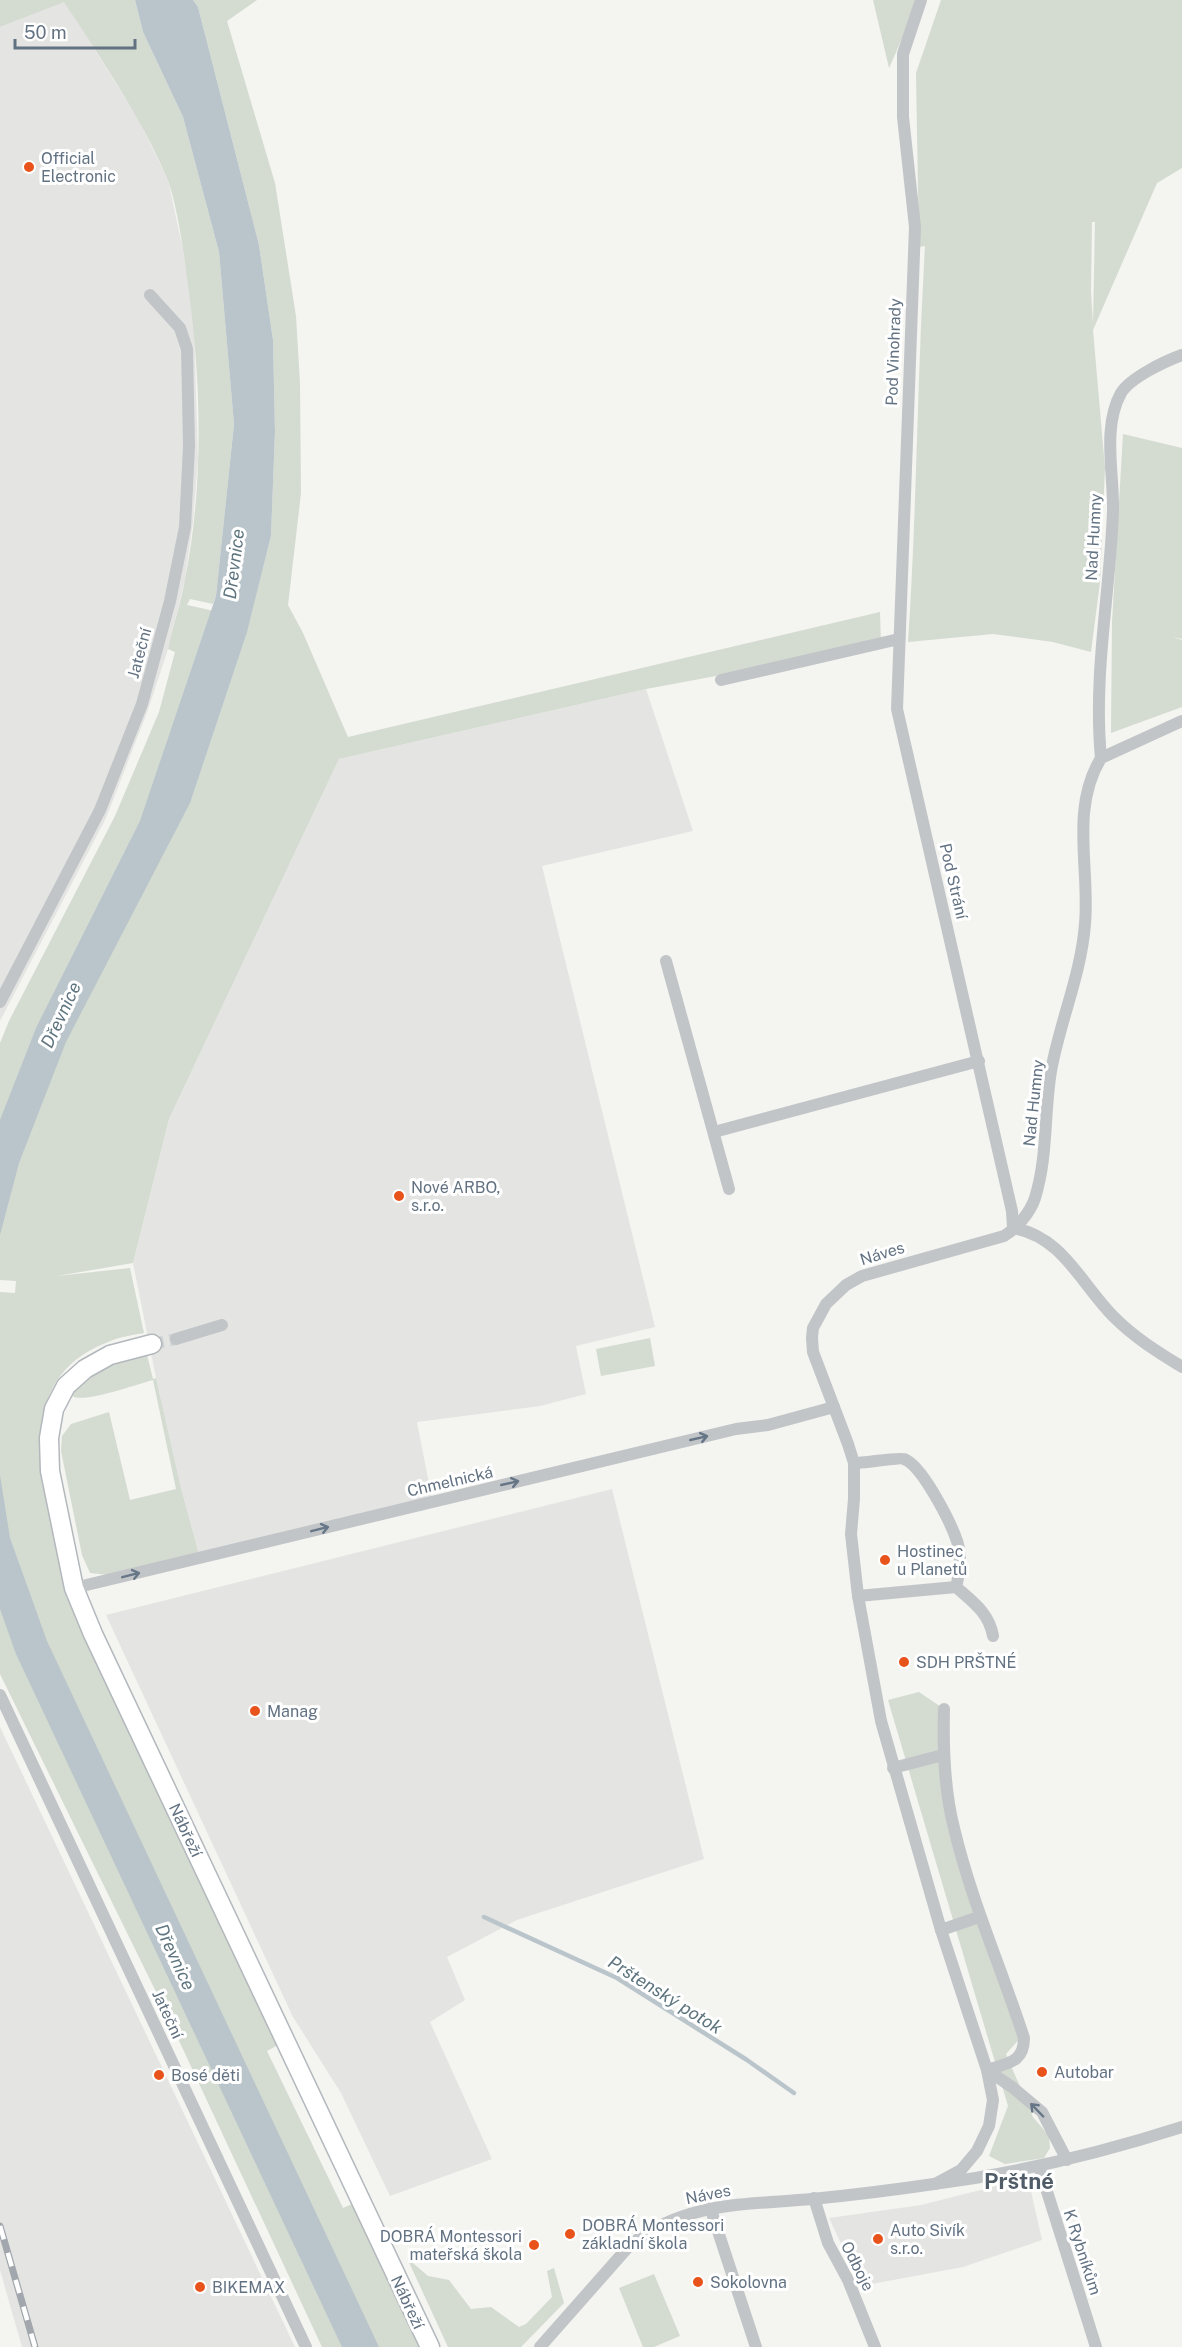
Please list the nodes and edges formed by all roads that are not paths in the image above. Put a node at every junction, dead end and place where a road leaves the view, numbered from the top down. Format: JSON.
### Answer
{"nodes":[{"id":1,"x":921,"y":0,"type":"edge"},
{"id":2,"x":150,"y":295,"type":"dead end"},
{"id":3,"x":1182,"y":355,"type":"edge"},
{"id":4,"x":899,"y":639,"type":"junction"},
{"id":5,"x":721,"y":680,"type":"dead end"},
{"id":6,"x":897,"y":709,"type":"joint"},
{"id":7,"x":1182,"y":721,"type":"edge"},
{"id":8,"x":1101,"y":758,"type":"junction"},
{"id":9,"x":666,"y":961,"type":"dead end"},
{"id":10,"x":0,"y":1002,"type":"edge"},
{"id":11,"x":979,"y":1061,"type":"junction"},
{"id":12,"x":714,"y":1132,"type":"junction"},
{"id":13,"x":729,"y":1189,"type":"dead end"},
{"id":14,"x":1013,"y":1228,"type":"junction"},
{"id":15,"x":222,"y":1325,"type":"dead end"},
{"id":16,"x":177,"y":1339,"type":"tunnel mouth"},
{"id":17,"x":152,"y":1344,"type":"tunnel mouth"},
{"id":18,"x":1182,"y":1367,"type":"edge"},
{"id":19,"x":834,"y":1407,"type":"junction"},
{"id":20,"x":854,"y":1462,"type":"junction"},
{"id":21,"x":956,"y":1587,"type":"junction"},
{"id":22,"x":74,"y":1588,"type":"junction"},
{"id":23,"x":858,"y":1596,"type":"junction"},
{"id":24,"x":993,"y":1636,"type":"dead end"},
{"id":25,"x":0,"y":1695,"type":"edge"},
{"id":26,"x":944,"y":1709,"type":"dead end"},
{"id":27,"x":943,"y":1755,"type":"junction"},
{"id":28,"x":893,"y":1768,"type":"junction"},
{"id":29,"x":980,"y":1917,"type":"junction"},
{"id":30,"x":941,"y":1930,"type":"junction"},
{"id":31,"x":987,"y":2070,"type":"junction"},
{"id":32,"x":1182,"y":2127,"type":"edge"},
{"id":33,"x":1067,"y":2160,"type":"junction"},
{"id":34,"x":1039,"y":2166,"type":"junction"},
{"id":35,"x":935,"y":2184,"type":"junction"},
{"id":36,"x":814,"y":2198,"type":"junction"},
{"id":37,"x":710,"y":2207,"type":"junction"},
{"id":38,"x":306,"y":2347,"type":"edge"},
{"id":39,"x":430,"y":2347,"type":"edge"},
{"id":40,"x":540,"y":2347,"type":"edge"},
{"id":41,"x":756,"y":2347,"type":"edge"},
{"id":42,"x":875,"y":2347,"type":"edge"},
{"id":43,"x":1096,"y":2347,"type":"edge"}],
"edges":[{"from":1,"to":4,"type":"street","name":"Pod Vinohrady"},
{"from":2,"to":10,"type":"street","name":"Jateční"},
{"from":3,"to":8,"type":"street","name":"Nad Humny"},
{"from":4,"to":5,"type":"street"},
{"from":4,"to":6,"type":"street","name":"Pod Vinohrady"},
{"from":6,"to":11,"type":"street","name":"Pod Strání"},
{"from":7,"to":8,"type":"street"},
{"from":8,"to":14,"type":"street","name":"Nad Humny"},
{"from":9,"to":12,"type":"street"},
{"from":11,"to":12,"type":"street"},
{"from":11,"to":14,"type":"street","name":"Pod Strání"},
{"from":12,"to":13,"type":"street"},
{"from":14,"to":18,"type":"street"},
{"from":14,"to":19,"type":"street","name":"Náves"},
{"from":15,"to":16,"type":"street"},
{"from":17,"to":22,"type":"street","name":"Nábřeží"},
{"from":19,"to":20,"type":"street","name":"Náves"},
{"from":22,"to":19,"type":"street","name":"Chmelnická","one_way":true},
{"from":20,"to":21,"type":"street"},
{"from":20,"to":23,"type":"street","name":"Náves"},
{"from":21,"to":23,"type":"street"},
{"from":21,"to":24,"type":"street"},
{"from":22,"to":39,"type":"street","name":"Nábřeží"},
{"from":23,"to":28,"type":"street","name":"Náves"},
{"from":25,"to":38,"type":"street","name":"Jateční"},
{"from":26,"to":27,"type":"street"},
{"from":27,"to":28,"type":"street"},
{"from":27,"to":29,"type":"street"},
{"from":28,"to":30,"type":"street","name":"Náves"},
{"from":29,"to":30,"type":"street"},
{"from":29,"to":31,"type":"street"},
{"from":30,"to":31,"type":"street","name":"Náves"},
{"from":33,"to":31,"type":"street","one_way":true},
{"from":31,"to":35,"type":"street","name":"Náves"},
{"from":32,"to":33,"type":"street","name":"Náves"},
{"from":33,"to":34,"type":"street","name":"Náves"},
{"from":34,"to":35,"type":"street","name":"Náves"},
{"from":34,"to":43,"type":"street","name":"K Rybníkům"},
{"from":35,"to":36,"type":"street","name":"Náves"},
{"from":36,"to":37,"type":"street","name":"Náves"},
{"from":36,"to":42,"type":"street","name":"Odboje"},
{"from":37,"to":40,"type":"street","name":"Náves"},
{"from":37,"to":41,"type":"street"}]}
